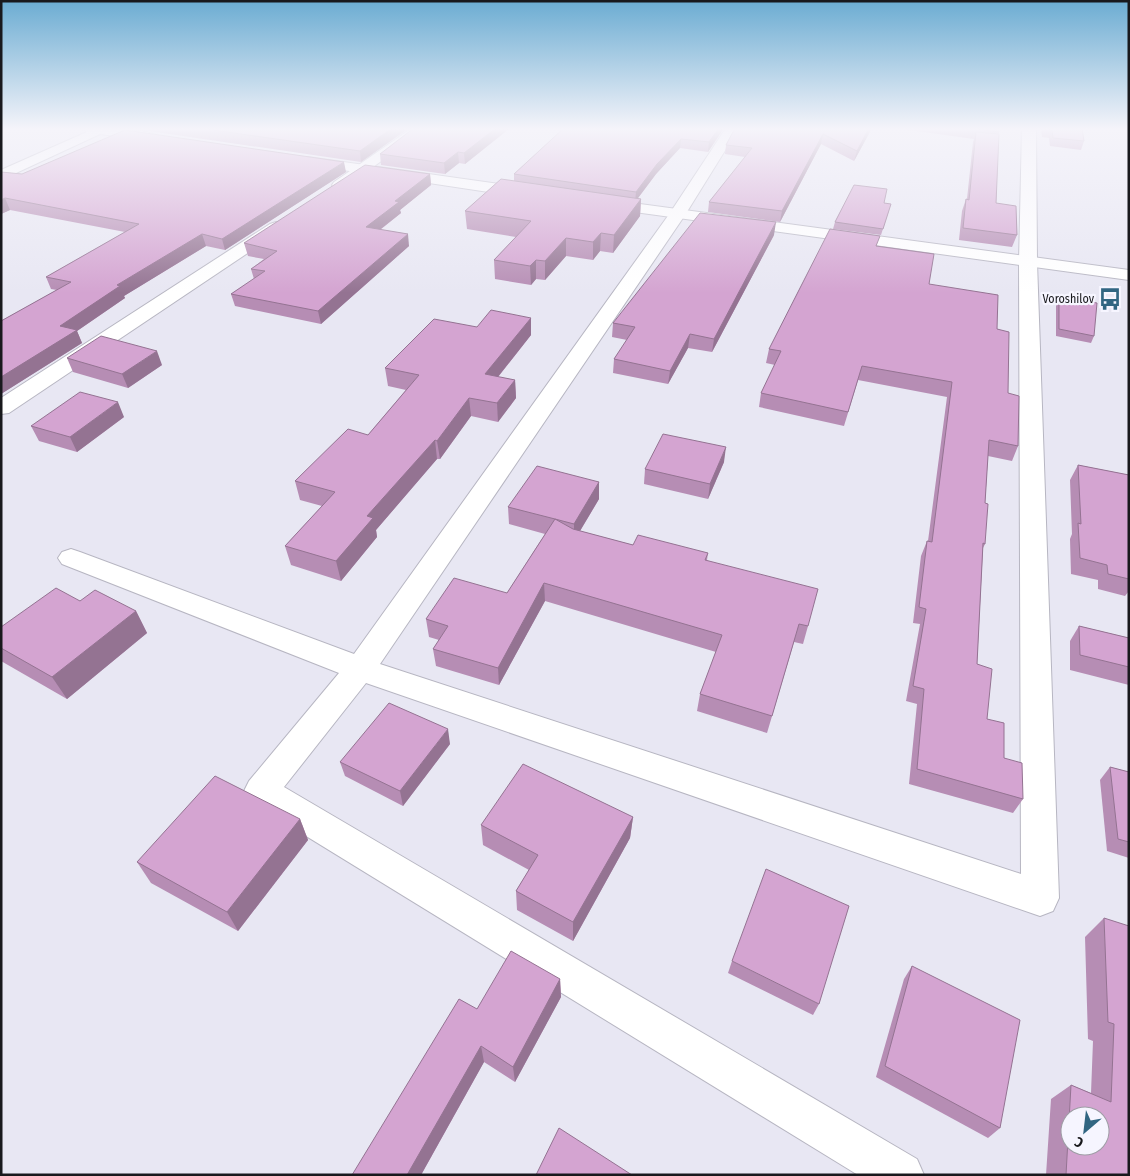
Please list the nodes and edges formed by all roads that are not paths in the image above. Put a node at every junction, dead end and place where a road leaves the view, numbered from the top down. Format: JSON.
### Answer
{"nodes":[{"id":1,"x":342,"y":183,"type":"edge"},
{"id":2,"x":458,"y":183,"type":"edge"},
{"id":3,"x":698,"y":183,"type":"edge"},
{"id":4,"x":1029,"y":183,"type":"edge"},
{"id":5,"x":540,"y":195,"type":"edge"},
{"id":6,"x":322,"y":196,"type":"edge"},
{"id":7,"x":589,"y":202,"type":"edge"},
{"id":8,"x":677,"y":215,"type":"junction"},
{"id":9,"x":290,"y":218,"type":"edge"},
{"id":10,"x":1028,"y":262,"type":"junction"},
{"id":11,"x":1129,"y":275,"type":"edge"},
{"id":12,"x":1,"y":408,"type":"edge"},
{"id":13,"x":71,"y":558,"type":"dead end"},
{"id":14,"x":360,"y":670,"type":"junction"},
{"id":15,"x":901,"y":1175,"type":"edge"}],
"edges":[{"from":1,"to":6,"type":"street"},
{"from":2,"to":5,"type":"street"},
{"from":3,"to":8,"type":"street"},
{"from":4,"to":10,"type":"street"},
{"from":7,"to":8,"type":"street"},
{"from":8,"to":10,"type":"street"},
{"from":8,"to":14,"type":"street"},
{"from":9,"to":12,"type":"street"},
{"from":10,"to":11,"type":"street"},
{"from":10,"to":14,"type":"street"},
{"from":13,"to":14,"type":"street"},
{"from":14,"to":15,"type":"street"}]}
